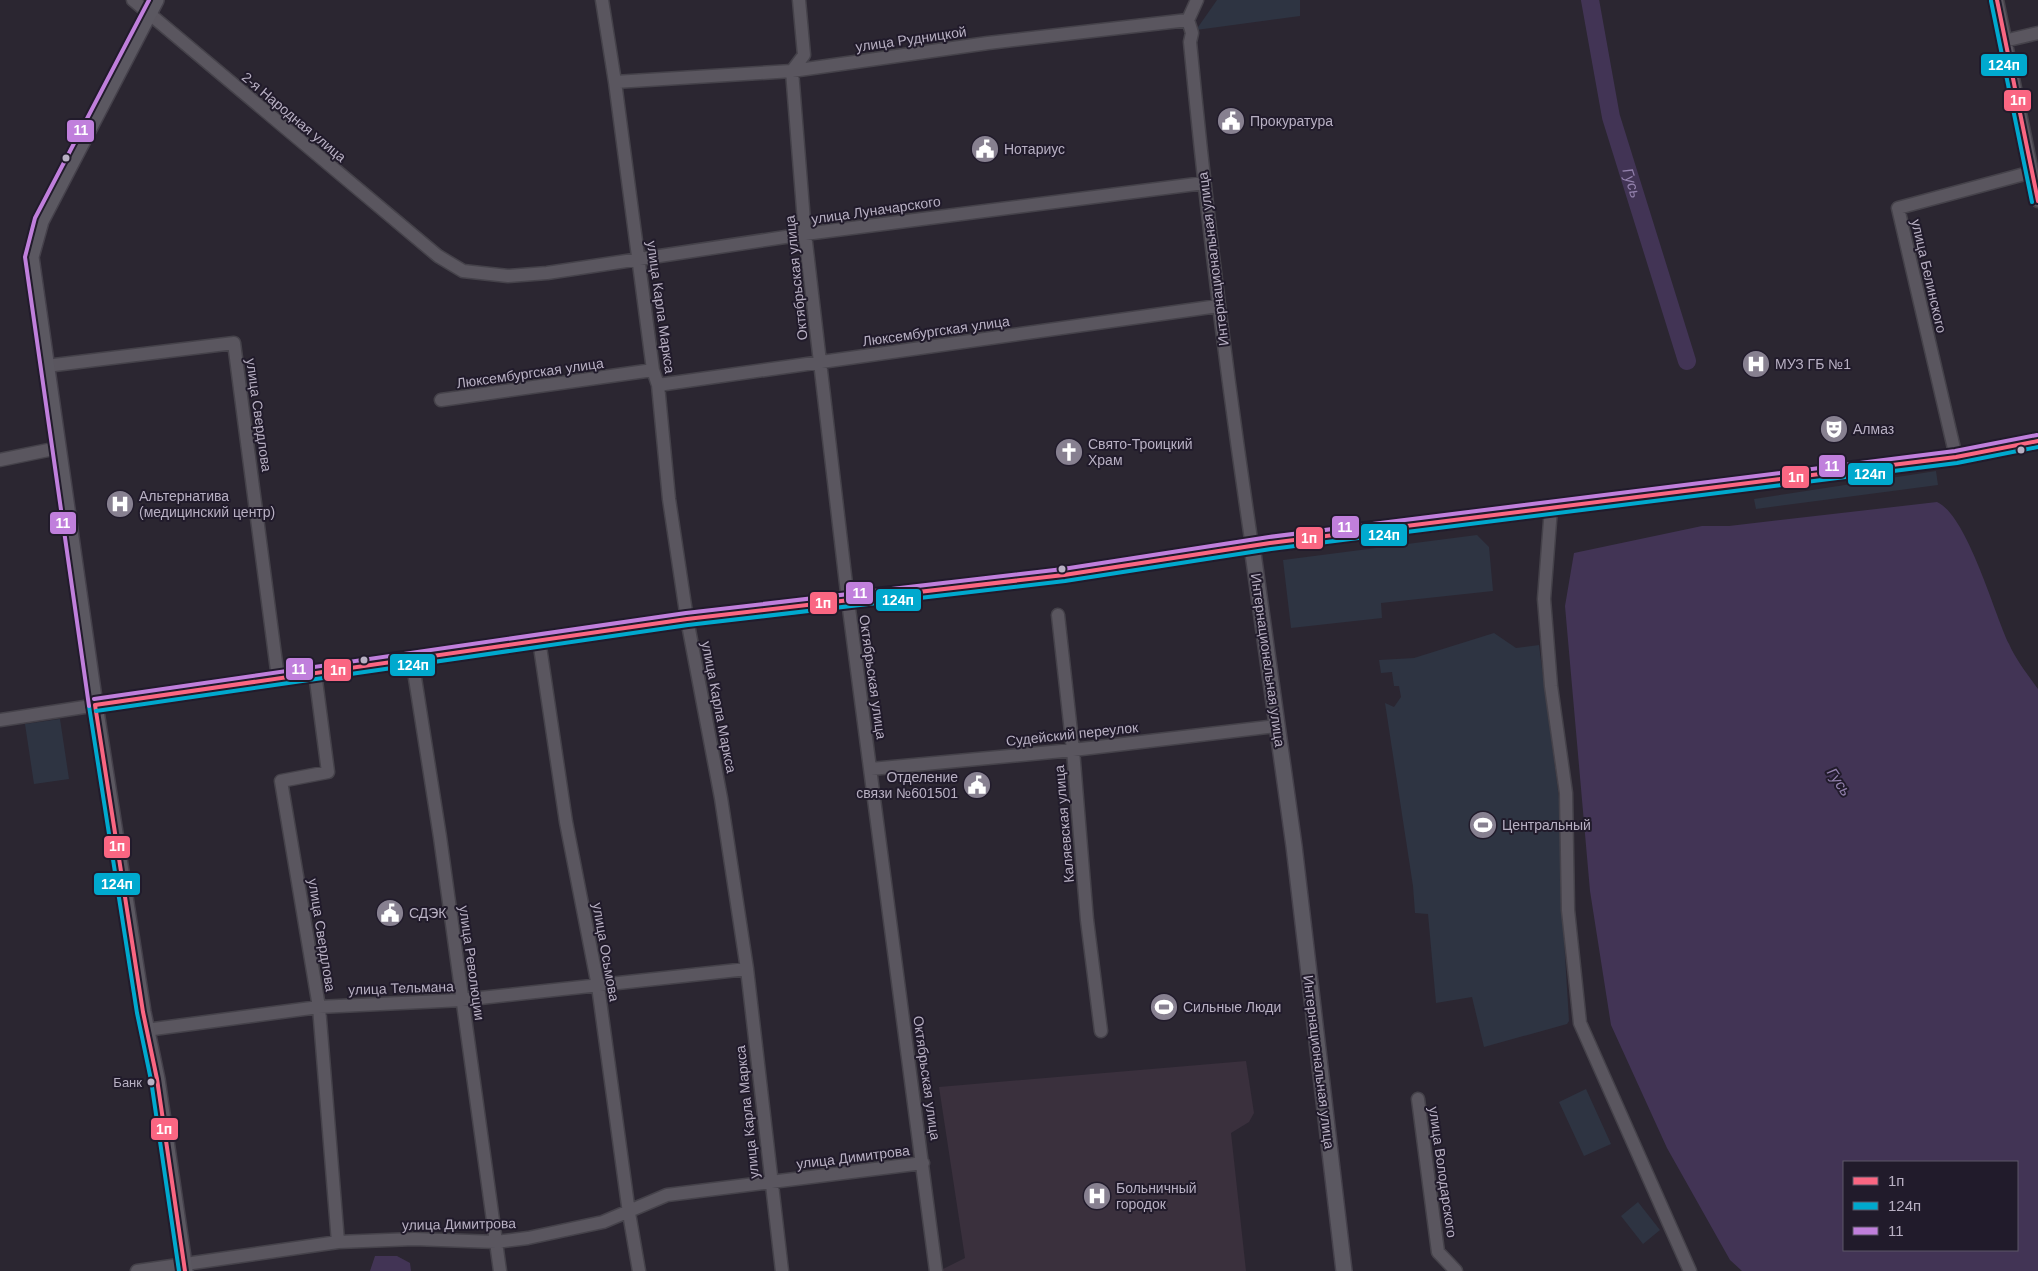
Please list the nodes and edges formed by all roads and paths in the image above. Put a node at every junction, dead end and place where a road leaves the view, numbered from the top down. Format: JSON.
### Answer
{"nodes":[{"id":1,"x":133,"y":0,"type":"edge"},
{"id":2,"x":156,"y":0,"type":"edge"},
{"id":3,"x":602,"y":0,"type":"edge"},
{"id":4,"x":799,"y":0,"type":"edge"},
{"id":5,"x":1197,"y":0,"type":"edge"},
{"id":6,"x":1996,"y":0,"type":"edge"},
{"id":7,"x":149,"y":14,"type":"junction"},
{"id":8,"x":1188,"y":20,"type":"junction"},
{"id":9,"x":2038,"y":33,"type":"edge"},
{"id":10,"x":2004,"y":41,"type":"junction"},
{"id":11,"x":792,"y":71,"type":"junction"},
{"id":12,"x":615,"y":82,"type":"junction"},
{"id":13,"x":2032,"y":172,"type":"junction"},
{"id":14,"x":1204,"y":183,"type":"junction"},
{"id":15,"x":2038,"y":201,"type":"edge"},
{"id":16,"x":805,"y":234,"type":"junction"},
{"id":17,"x":438,"y":256,"type":"joint"},
{"id":18,"x":638,"y":260,"type":"junction"},
{"id":19,"x":1218,"y":306,"type":"junction"},
{"id":20,"x":820,"y":362,"type":"junction"},
{"id":21,"x":46,"y":366,"type":"junction"},
{"id":22,"x":653,"y":370,"type":"junction"},
{"id":23,"x":658,"y":385,"type":"junction"},
{"id":24,"x":441,"y":400,"type":"dead end"},
{"id":25,"x":2038,"y":441,"type":"edge"},
{"id":26,"x":58,"y":448,"type":"junction"},
{"id":27,"x":1956,"y":457,"type":"junction"},
{"id":28,"x":0,"y":460,"type":"edge"},
{"id":29,"x":1551,"y":508,"type":"junction"},
{"id":30,"x":1252,"y":546,"type":"junction"},
{"id":31,"x":848,"y":601,"type":"junction"},
{"id":32,"x":1058,"y":615,"type":"dead end"},
{"id":33,"x":687,"y":619,"type":"junction"},
{"id":34,"x":539,"y":640,"type":"junction"},
{"id":35,"x":412,"y":659,"type":"junction"},
{"id":36,"x":315,"y":673,"type":"junction"},
{"id":37,"x":278,"y":678,"type":"junction"},
{"id":38,"x":94,"y":705,"type":"junction"},
{"id":39,"x":0,"y":720,"type":"edge"},
{"id":40,"x":1276,"y":726,"type":"junction"},
{"id":41,"x":1073,"y":750,"type":"junction"},
{"id":42,"x":871,"y":769,"type":"junction"},
{"id":43,"x":747,"y":970,"type":"junction"},
{"id":44,"x":598,"y":986,"type":"junction"},
{"id":45,"x":462,"y":1000,"type":"junction"},
{"id":46,"x":319,"y":1006,"type":"junction"},
{"id":47,"x":146,"y":1030,"type":"junction"},
{"id":48,"x":1101,"y":1031,"type":"dead end"},
{"id":49,"x":1418,"y":1099,"type":"dead end"},
{"id":50,"x":923,"y":1163,"type":"junction"},
{"id":51,"x":770,"y":1182,"type":"junction"},
{"id":52,"x":629,"y":1213,"type":"junction"},
{"id":53,"x":338,"y":1242,"type":"junction"},
{"id":54,"x":496,"y":1242,"type":"junction"},
{"id":55,"x":184,"y":1268,"type":"edge"},
{"id":56,"x":138,"y":1271,"type":"edge"},
{"id":57,"x":500,"y":1271,"type":"edge"},
{"id":58,"x":639,"y":1271,"type":"edge"},
{"id":59,"x":782,"y":1271,"type":"edge"},
{"id":60,"x":936,"y":1271,"type":"edge"},
{"id":61,"x":1344,"y":1271,"type":"edge"},
{"id":62,"x":1456,"y":1271,"type":"edge"},
{"id":63,"x":1690,"y":1271,"type":"edge"}],
"edges":[{"from":1,"to":7,"type":"street","name":"2-я Народная улица"},
{"from":2,"to":7,"type":"main road"},
{"from":3,"to":12,"type":"street","name":"улица Карла Маркса"},
{"from":4,"to":11,"type":"street"},
{"from":5,"to":8,"type":"street"},
{"from":6,"to":10,"type":"street"},
{"from":7,"to":17,"type":"street","name":"2-я Народная улица"},
{"from":7,"to":21,"type":"main road"},
{"from":8,"to":11,"type":"street","name":"улица Рудницкой"},
{"from":8,"to":14,"type":"street","name":"Интернациональная улица"},
{"from":9,"to":10,"type":"street"},
{"from":10,"to":13,"type":"street"},
{"from":11,"to":12,"type":"street","name":"улица Рудницкой"},
{"from":11,"to":16,"type":"street","name":"Октябрьская улица"},
{"from":12,"to":18,"type":"street","name":"улица Карла Маркса"},
{"from":13,"to":15,"type":"street"},
{"from":13,"to":27,"type":"street","name":"улица Белинского"},
{"from":14,"to":16,"type":"street","name":"улица Луначарского"},
{"from":14,"to":19,"type":"street","name":"Интернациональная улица"},
{"from":16,"to":18,"type":"street","name":"улица Луначарского"},
{"from":16,"to":20,"type":"street","name":"Октябрьская улица"},
{"from":17,"to":18,"type":"street","name":"улица Луначарского"},
{"from":18,"to":22,"type":"street","name":"улица Карла Маркса"},
{"from":19,"to":20,"type":"street","name":"Люксембургская улица"},
{"from":19,"to":30,"type":"street","name":"Интернациональная улица"},
{"from":20,"to":23,"type":"street","name":"Люксембургская улица"},
{"from":20,"to":31,"type":"street","name":"Октябрьская улица"},
{"from":21,"to":26,"type":"main road"},
{"from":21,"to":37,"type":"street","name":"улица Свердлова"},
{"from":22,"to":23,"type":"street","name":"улица Карла Маркса"},
{"from":22,"to":24,"type":"street","name":"Люксембургская улица"},
{"from":23,"to":33,"type":"street","name":"улица Карла Маркса"},
{"from":25,"to":27,"type":"main road"},
{"from":26,"to":28,"type":"street"},
{"from":26,"to":38,"type":"main road"},
{"from":27,"to":29,"type":"main road"},
{"from":29,"to":30,"type":"main road"},
{"from":29,"to":63,"type":"street"},
{"from":30,"to":31,"type":"street"},
{"from":30,"to":40,"type":"main road","name":"Интернациональная улица"},
{"from":31,"to":33,"type":"street"},
{"from":31,"to":42,"type":"street","name":"Октябрьская улица"},
{"from":32,"to":41,"type":"street","name":"Каляевская улица"},
{"from":33,"to":34,"type":"street"},
{"from":33,"to":43,"type":"street","name":"улица Карла Маркса"},
{"from":34,"to":35,"type":"street"},
{"from":34,"to":44,"type":"street","name":"улица Осьмова"},
{"from":35,"to":36,"type":"street"},
{"from":35,"to":45,"type":"street","name":"улица Революции"},
{"from":36,"to":37,"type":"street"},
{"from":36,"to":46,"type":"street","name":"улица Свердлова"},
{"from":37,"to":38,"type":"street"},
{"from":38,"to":39,"type":"street"},
{"from":38,"to":47,"type":"main road"},
{"from":40,"to":41,"type":"street","name":"Судейский переулок"},
{"from":40,"to":61,"type":"main road","name":"Интернациональная улица"},
{"from":41,"to":42,"type":"street","name":"Судейский переулок"},
{"from":41,"to":48,"type":"street","name":"Каляевская улица"},
{"from":42,"to":50,"type":"street","name":"Октябрьская улица"},
{"from":43,"to":44,"type":"street","name":"улица Тельмана"},
{"from":43,"to":51,"type":"street","name":"улица Карла Маркса"},
{"from":44,"to":45,"type":"street","name":"улица Тельмана"},
{"from":44,"to":52,"type":"street","name":"улица Осьмова"},
{"from":45,"to":46,"type":"street","name":"улица Тельмана"},
{"from":45,"to":54,"type":"street","name":"улица Революции"},
{"from":46,"to":47,"type":"street","name":"улица Тельмана"},
{"from":46,"to":53,"type":"street","name":"улица Свердлова"},
{"from":47,"to":55,"type":"main road"},
{"from":49,"to":62,"type":"street","name":"улица Володарского"},
{"from":50,"to":51,"type":"street","name":"улица Димитрова"},
{"from":50,"to":60,"type":"street","name":"Октябрьская улица"},
{"from":51,"to":52,"type":"street","name":"улица Димитрова"},
{"from":51,"to":59,"type":"street","name":"улица Карла Маркса"},
{"from":52,"to":54,"type":"street","name":"улица Димитрова"},
{"from":52,"to":58,"type":"street","name":"улица Осьмова"},
{"from":53,"to":54,"type":"street","name":"улица Димитрова"},
{"from":53,"to":55,"type":"street","name":"улица Димитрова"},
{"from":54,"to":57,"type":"street","name":"улица Революции"},
{"from":55,"to":56,"type":"street","name":"улица Димитрова"}]}
